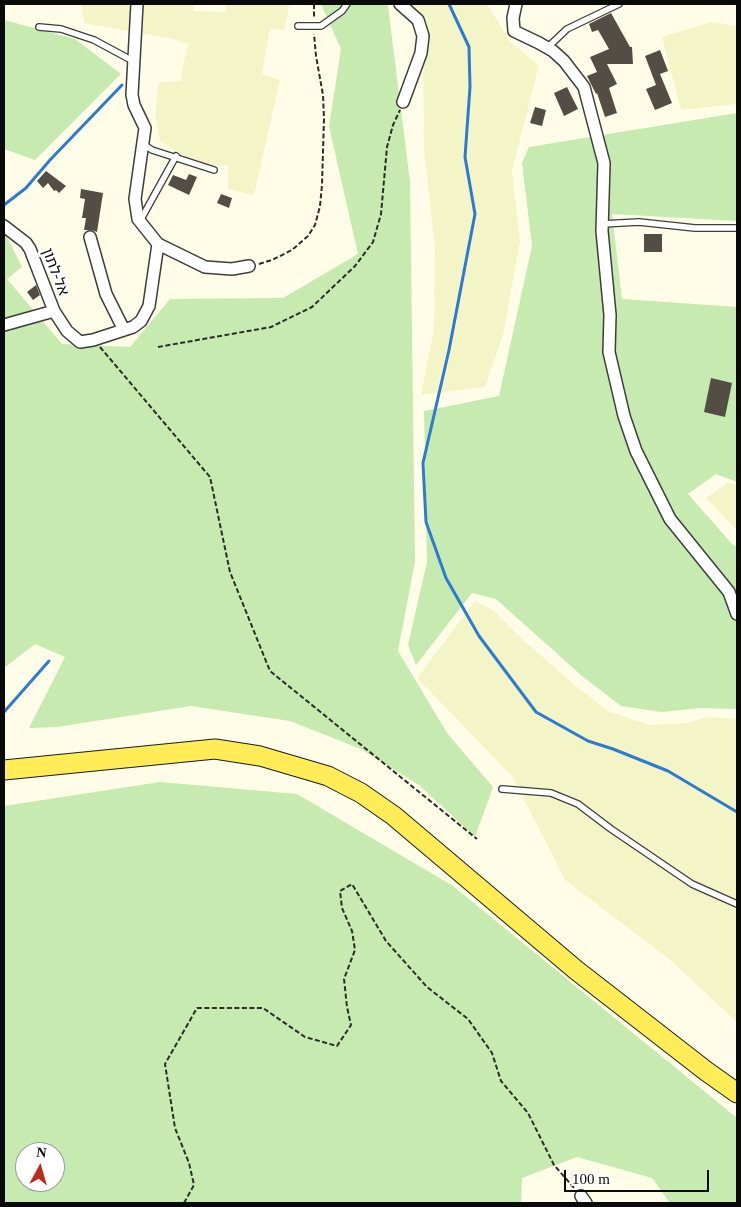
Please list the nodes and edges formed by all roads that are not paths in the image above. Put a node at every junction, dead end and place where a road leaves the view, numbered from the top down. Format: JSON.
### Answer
{"nodes":[{"id":1,"x":137,"y":4,"type":"edge"},
{"id":2,"x":347,"y":4,"type":"edge"},
{"id":3,"x":400,"y":4,"type":"edge"},
{"id":4,"x":516,"y":4,"type":"edge"},
{"id":5,"x":619,"y":4,"type":"edge"},
{"id":6,"x":298,"y":26,"type":"dead end"},
{"id":7,"x":39,"y":27,"type":"dead end"},
{"id":8,"x":548,"y":48,"type":"junction"},
{"id":9,"x":134,"y":61,"type":"junction"},
{"id":10,"x":403,"y":102,"type":"road end"},
{"id":11,"x":143,"y":144,"type":"junction"},
{"id":12,"x":176,"y":156,"type":"junction"},
{"id":13,"x":214,"y":170,"type":"dead end"},
{"id":14,"x":140,"y":221,"type":"junction"},
{"id":15,"x":602,"y":224,"type":"junction"},
{"id":16,"x":4,"y":226,"type":"edge"},
{"id":17,"x":737,"y":228,"type":"edge"},
{"id":18,"x":90,"y":237,"type":"dead end"},
{"id":19,"x":158,"y":244,"type":"junction"},
{"id":20,"x":249,"y":266,"type":"road end"},
{"id":21,"x":54,"y":311,"type":"junction"},
{"id":22,"x":4,"y":325,"type":"edge"},
{"id":23,"x":124,"y":330,"type":"junction"},
{"id":24,"x":737,"y":614,"type":"edge"},
{"id":25,"x":4,"y":770,"type":"edge"},
{"id":26,"x":502,"y":789,"type":"dead end"},
{"id":27,"x":737,"y":904,"type":"edge"},
{"id":28,"x":737,"y":1093,"type":"edge"}],
"edges":[{"from":1,"to":9,"type":"street"},
{"from":2,"to":6,"type":"lane"},
{"from":3,"to":10,"type":"street"},
{"from":4,"to":8,"type":"street"},
{"from":5,"to":8,"type":"lane"},
{"from":7,"to":9,"type":"lane"},
{"from":8,"to":15,"type":"street"},
{"from":9,"to":11,"type":"street"},
{"from":11,"to":12,"type":"lane"},
{"from":11,"to":14,"type":"street"},
{"from":12,"to":13,"type":"lane"},
{"from":12,"to":14,"type":"lane"},
{"from":14,"to":19,"type":"street"},
{"from":15,"to":17,"type":"lane"},
{"from":15,"to":24,"type":"street"},
{"from":16,"to":21,"type":"street","name":"אל-לתון"},
{"from":18,"to":23,"type":"street"},
{"from":19,"to":20,"type":"street"},
{"from":19,"to":23,"type":"street"},
{"from":21,"to":22,"type":"street"},
{"from":21,"to":23,"type":"street","name":"אל-לתון"},
{"from":25,"to":28,"type":"main road"},
{"from":26,"to":27,"type":"lane"}]}
